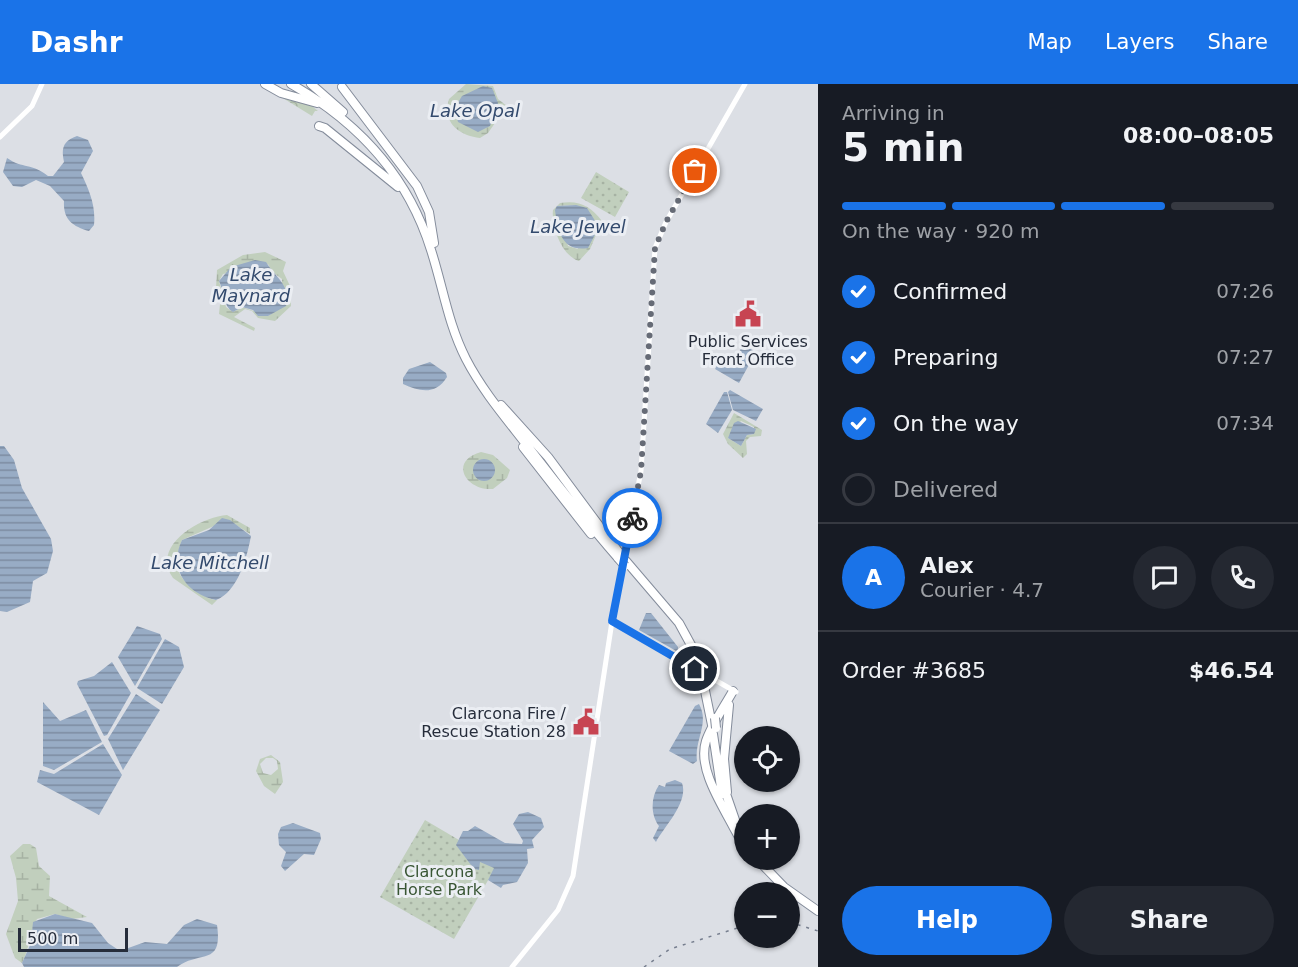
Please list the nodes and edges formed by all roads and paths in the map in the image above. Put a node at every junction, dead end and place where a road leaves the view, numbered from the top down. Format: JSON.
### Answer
{"nodes":[{"id":1,"x":41,"y":84,"type":"edge"},
{"id":2,"x":265,"y":84,"type":"edge"},
{"id":3,"x":291,"y":84,"type":"edge"},
{"id":4,"x":300,"y":84,"type":"edge"},
{"id":5,"x":311,"y":84,"type":"edge"},
{"id":6,"x":745,"y":84,"type":"edge"},
{"id":7,"x":342,"y":87,"type":"dead end"},
{"id":8,"x":346,"y":117,"type":"junction"},
{"id":9,"x":319,"y":126,"type":"dead end"},
{"id":10,"x":0,"y":136,"type":"edge"},
{"id":11,"x":416,"y":210,"type":"junction"},
{"id":12,"x":434,"y":243,"type":"junction"},
{"id":13,"x":438,"y":267,"type":"junction"},
{"id":14,"x":612,"y":621,"type":"junction"},
{"id":15,"x":735,"y":692,"type":"junction"},
{"id":16,"x":714,"y":726,"type":"junction"},
{"id":17,"x":729,"y":805,"type":"junction"},
{"id":18,"x":734,"y":816,"type":"edge"},
{"id":19,"x":734,"y":827,"type":"edge"},
{"id":20,"x":734,"y":828,"type":"edge"},
{"id":21,"x":763,"y":870,"type":"edge"},
{"id":22,"x":768,"y":870,"type":"edge"},
{"id":23,"x":774,"y":882,"type":"edge"},
{"id":24,"x":800,"y":903,"type":"edge"},
{"id":25,"x":818,"y":913,"type":"edge"},
{"id":26,"x":512,"y":967,"type":"edge"}],
"edges":[{"from":1,"to":10,"type":"main road"},
{"from":2,"to":8,"type":"highway"},
{"from":3,"to":8,"type":"highway"},
{"from":4,"to":8,"type":"highway"},
{"from":5,"to":8,"type":"highway"},
{"from":6,"to":14,"type":"main road"},
{"from":7,"to":12,"type":"highway"},
{"from":8,"to":11,"type":"highway"},
{"from":8,"to":12,"type":"highway"},
{"from":9,"to":11,"type":"highway"},
{"from":11,"to":13,"type":"highway"},
{"from":12,"to":13,"type":"highway"},
{"from":13,"to":16,"type":"highway","bridge":true},
{"from":14,"to":15,"type":"main road"},
{"from":14,"to":26,"type":"main road"},
{"from":15,"to":17,"type":"highway"},
{"from":15,"to":20,"type":"highway"},
{"from":16,"to":17,"type":"highway"},
{"from":16,"to":19,"type":"highway"},
{"from":17,"to":18,"type":"highway"},
{"from":21,"to":23,"type":"highway"},
{"from":22,"to":25,"type":"highway"},
{"from":24,"to":25,"type":"highway"}]}
